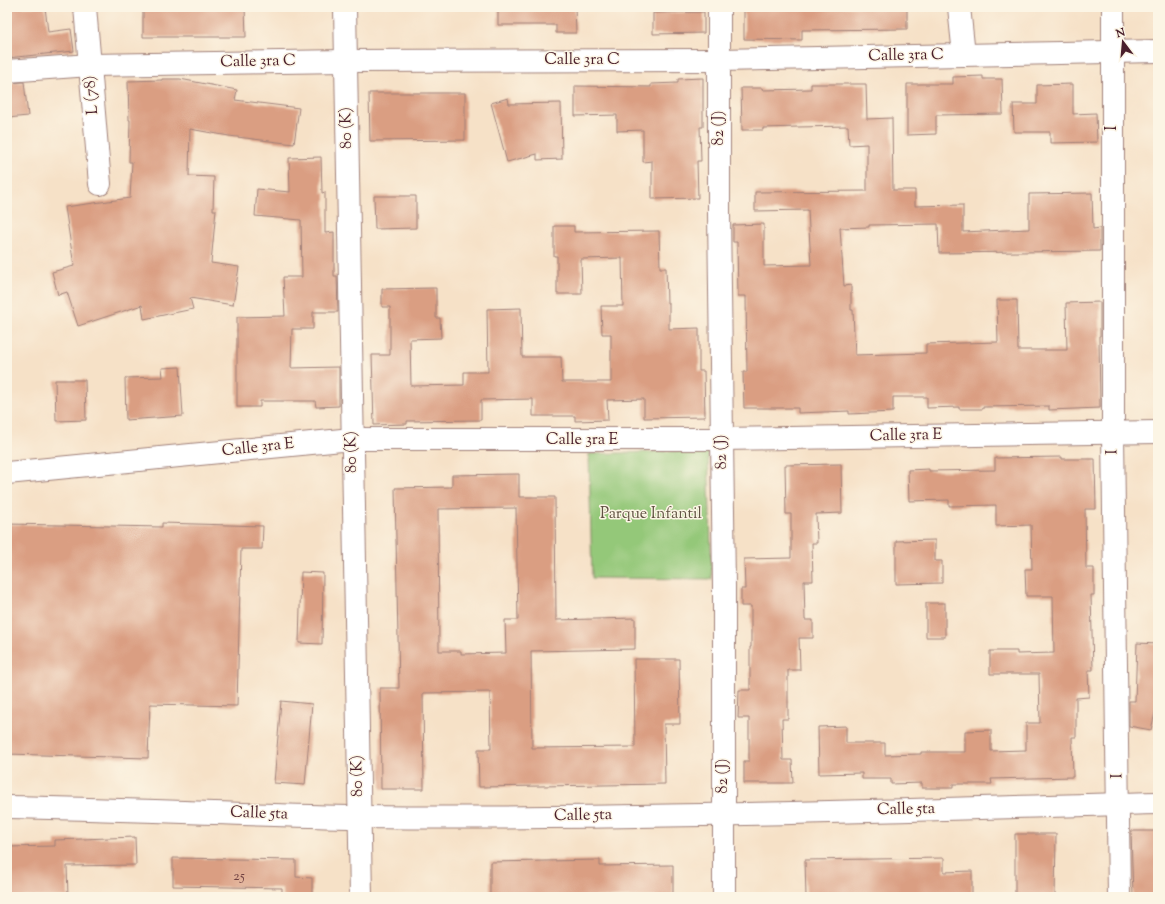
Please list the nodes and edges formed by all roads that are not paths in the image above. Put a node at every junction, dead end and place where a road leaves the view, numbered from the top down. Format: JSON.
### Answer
{"nodes":[{"id":1,"x":85,"y":7,"type":"edge"},
{"id":2,"x":344,"y":7,"type":"edge"},
{"id":3,"x":719,"y":7,"type":"edge"},
{"id":4,"x":959,"y":7,"type":"edge"},
{"id":5,"x":1112,"y":7,"type":"edge"},
{"id":6,"x":1158,"y":51,"type":"edge"},
{"id":7,"x":1112,"y":53,"type":"junction"},
{"id":8,"x":964,"y":55,"type":"junction"},
{"id":9,"x":345,"y":60,"type":"junction"},
{"id":10,"x":720,"y":60,"type":"junction"},
{"id":11,"x":90,"y":65,"type":"junction"},
{"id":12,"x":7,"y":71,"type":"edge"},
{"id":13,"x":100,"y":184,"type":"dead end"},
{"id":14,"x":1158,"y":432,"type":"edge"},
{"id":15,"x":1113,"y":433,"type":"junction"},
{"id":16,"x":352,"y":439,"type":"junction"},
{"id":17,"x":722,"y":439,"type":"junction"},
{"id":18,"x":7,"y":473,"type":"edge"},
{"id":19,"x":1158,"y":803,"type":"edge"},
{"id":20,"x":1118,"y":804,"type":"junction"},
{"id":21,"x":7,"y":807,"type":"edge"},
{"id":22,"x":723,"y":814,"type":"junction"},
{"id":23,"x":358,"y":817,"type":"junction"},
{"id":24,"x":361,"y":897,"type":"edge"},
{"id":25,"x":724,"y":897,"type":"edge"},
{"id":26,"x":1119,"y":897,"type":"edge"}],
"edges":[{"from":1,"to":11,"type":"street","name":"L (78)"},
{"from":2,"to":9,"type":"street","name":"80 (K)"},
{"from":3,"to":10,"type":"street","name":"82 (J)"},
{"from":4,"to":8,"type":"street"},
{"from":5,"to":7,"type":"street","name":"I"},
{"from":6,"to":7,"type":"street","name":"Calle 3ra C"},
{"from":7,"to":8,"type":"street","name":"Calle 3ra C"},
{"from":7,"to":15,"type":"street","name":"I"},
{"from":8,"to":10,"type":"street","name":"Calle 3ra C"},
{"from":9,"to":10,"type":"street","name":"Calle 3ra C"},
{"from":9,"to":11,"type":"street","name":"Calle 3ra C"},
{"from":9,"to":16,"type":"street","name":"80 (K)"},
{"from":10,"to":17,"type":"street","name":"82 (J)"},
{"from":11,"to":12,"type":"street","name":"Calle 3ra C"},
{"from":11,"to":13,"type":"street","name":"L (78)"},
{"from":14,"to":15,"type":"street","name":"Calle 3ra E"},
{"from":15,"to":17,"type":"street","name":"Calle 3ra E"},
{"from":15,"to":20,"type":"street","name":"I"},
{"from":16,"to":17,"type":"street","name":"Calle 3ra E"},
{"from":16,"to":18,"type":"street","name":"Calle 3ra E"},
{"from":16,"to":23,"type":"street","name":"80 (K)"},
{"from":17,"to":22,"type":"street","name":"82 (J)"},
{"from":19,"to":20,"type":"street","name":"Calle 5ta"},
{"from":20,"to":22,"type":"street","name":"Calle 5ta"},
{"from":20,"to":26,"type":"street","name":"I"},
{"from":21,"to":23,"type":"street","name":"Calle 5ta"},
{"from":22,"to":23,"type":"street","name":"Calle 5ta"},
{"from":22,"to":25,"type":"street","name":"82 (J)"},
{"from":23,"to":24,"type":"street","name":"80 (K)"}]}
